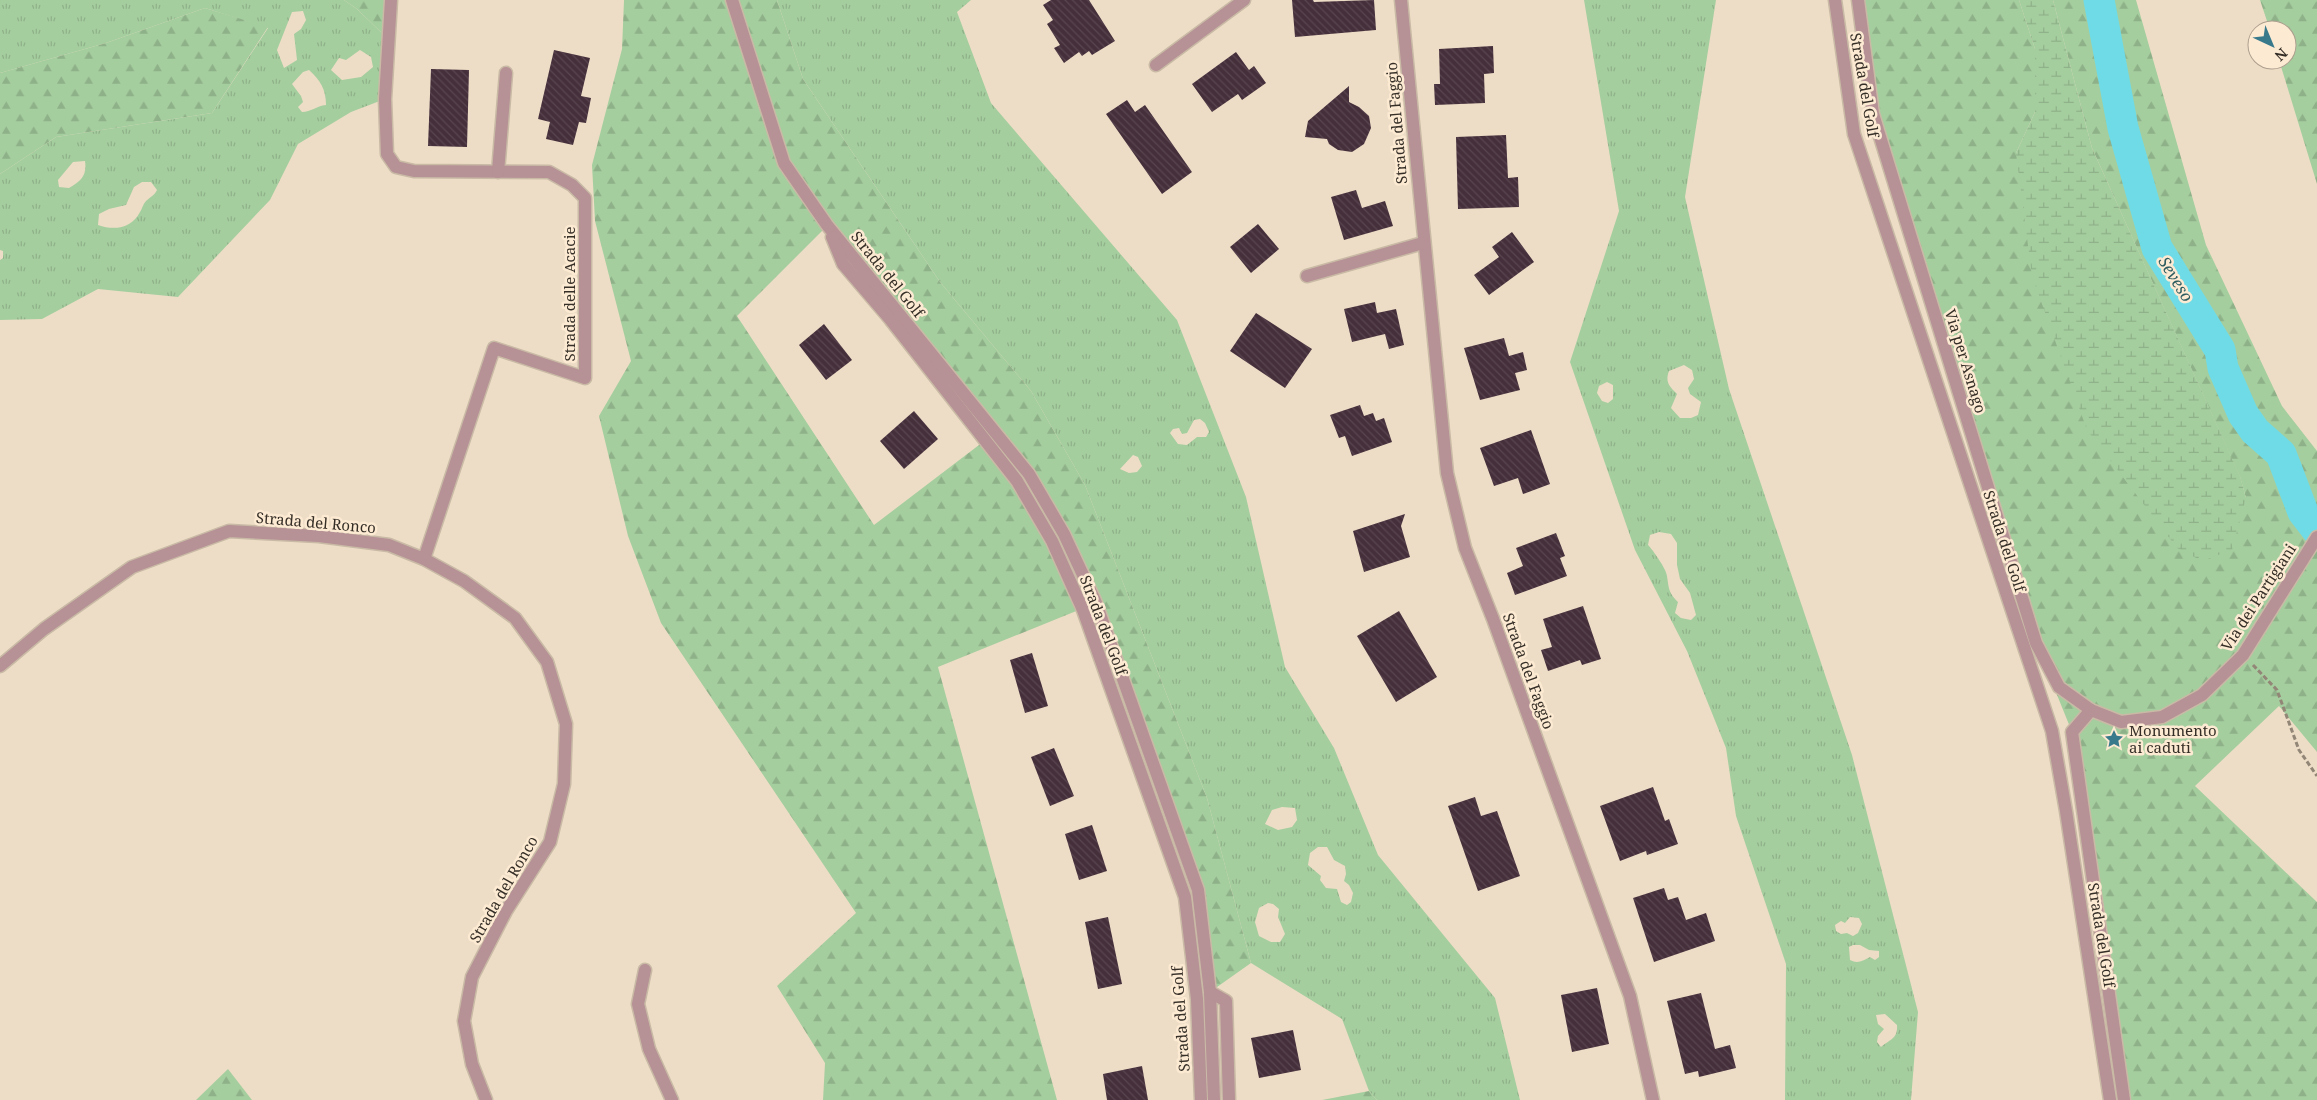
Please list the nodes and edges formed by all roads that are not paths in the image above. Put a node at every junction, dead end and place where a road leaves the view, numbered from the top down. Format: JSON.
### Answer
{"nodes":[{"id":1,"x":391,"y":0,"type":"edge"},
{"id":2,"x":732,"y":0,"type":"edge"},
{"id":3,"x":1244,"y":0,"type":"edge"},
{"id":4,"x":1401,"y":0,"type":"edge"},
{"id":5,"x":1835,"y":0,"type":"edge"},
{"id":6,"x":1858,"y":0,"type":"edge"},
{"id":7,"x":1156,"y":65,"type":"dead end"},
{"id":8,"x":506,"y":73,"type":"dead end"},
{"id":9,"x":498,"y":172,"type":"junction"},
{"id":10,"x":827,"y":225,"type":"junction"},
{"id":11,"x":1423,"y":242,"type":"junction"},
{"id":12,"x":1307,"y":276,"type":"dead end"},
{"id":13,"x":2317,"y":537,"type":"edge"},
{"id":14,"x":424,"y":559,"type":"junction"},
{"id":15,"x":0,"y":666,"type":"edge"},
{"id":16,"x":2091,"y":710,"type":"junction"},
{"id":17,"x":645,"y":970,"type":"dead end"},
{"id":18,"x":1210,"y":992,"type":"junction"},
{"id":19,"x":486,"y":1100,"type":"edge"},
{"id":20,"x":672,"y":1100,"type":"edge"},
{"id":21,"x":1201,"y":1100,"type":"edge"},
{"id":22,"x":1214,"y":1100,"type":"edge"},
{"id":23,"x":1229,"y":1100,"type":"edge"},
{"id":24,"x":1653,"y":1100,"type":"edge"},
{"id":25,"x":2110,"y":1100,"type":"edge"},
{"id":26,"x":2124,"y":1100,"type":"edge"}],
"edges":[{"from":1,"to":9,"type":"street","name":"Strada delle Acacie"},
{"from":2,"to":10,"type":"street","name":"Strada del Golf"},
{"from":3,"to":7,"type":"street"},
{"from":4,"to":11,"type":"street","name":"Strada del Faggio"},
{"from":5,"to":25,"type":"street","name":"Strada del Golf"},
{"from":6,"to":16,"type":"street","name":"Via per Asnago"},
{"from":8,"to":9,"type":"street"},
{"from":9,"to":14,"type":"street","name":"Strada delle Acacie"},
{"from":10,"to":18,"type":"street","name":"Strada del Golf"},
{"from":10,"to":21,"type":"street","name":"Strada del Golf"},
{"from":11,"to":12,"type":"street"},
{"from":11,"to":24,"type":"street","name":"Strada del Faggio"},
{"from":13,"to":16,"type":"street","name":"Via dei Partigiani"},
{"from":14,"to":15,"type":"street","name":"Strada del Ronco"},
{"from":14,"to":19,"type":"street","name":"Strada del Ronco"},
{"from":16,"to":26,"type":"street","name":"Strada del Golf"},
{"from":17,"to":20,"type":"street"},
{"from":18,"to":22,"type":"street","name":"Strada del Golf"},
{"from":18,"to":23,"type":"street"}]}
